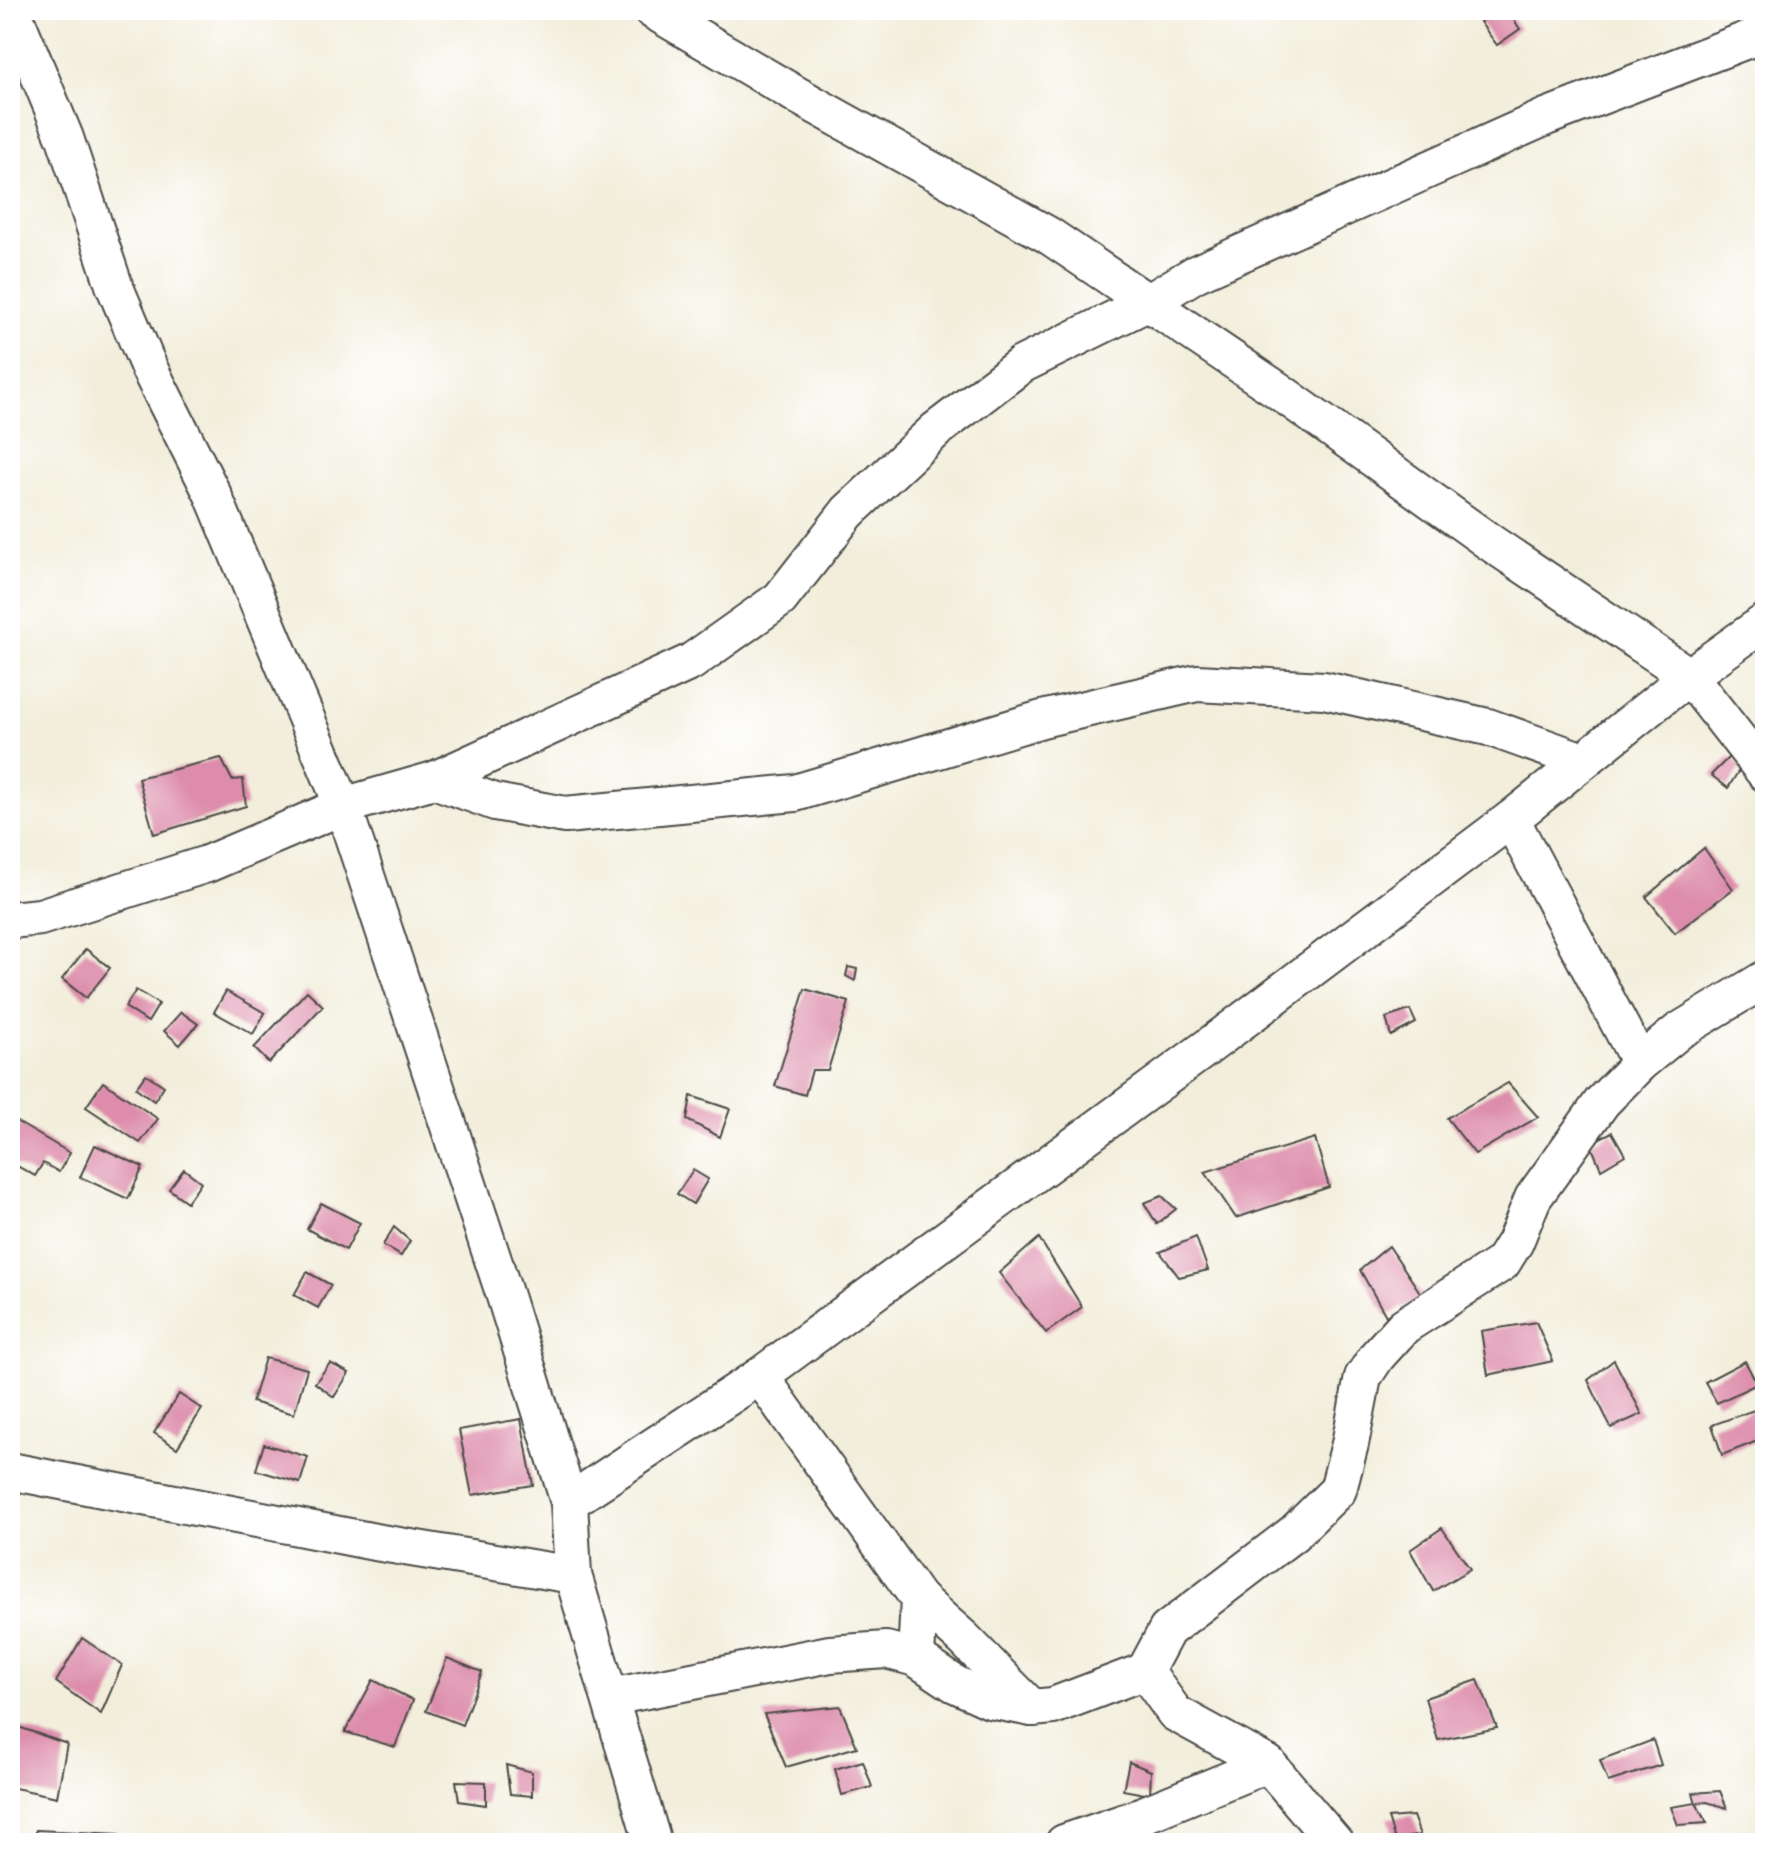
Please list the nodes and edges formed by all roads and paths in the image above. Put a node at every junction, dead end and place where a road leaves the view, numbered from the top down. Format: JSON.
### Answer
{"nodes":[{"id":1,"x":12,"y":10,"type":"edge"},
{"id":2,"x":652,"y":10,"type":"edge"},
{"id":3,"x":1765,"y":33,"type":"edge"},
{"id":4,"x":1149,"y":302,"type":"junction"},
{"id":5,"x":1765,"y":622,"type":"edge"},
{"id":6,"x":1689,"y":676,"type":"junction"},
{"id":7,"x":1583,"y":761,"type":"junction"},
{"id":8,"x":1765,"y":773,"type":"edge"},
{"id":9,"x":434,"y":780,"type":"junction"},
{"id":10,"x":343,"y":806,"type":"junction"},
{"id":11,"x":1511,"y":819,"type":"junction"},
{"id":12,"x":10,"y":920,"type":"edge"},
{"id":13,"x":1765,"y":979,"type":"edge"},
{"id":14,"x":1640,"y":1063,"type":"junction"},
{"id":15,"x":760,"y":1376,"type":"junction"},
{"id":16,"x":10,"y":1471,"type":"edge"},
{"id":17,"x":569,"y":1502,"type":"junction"},
{"id":18,"x":573,"y":1575,"type":"junction"},
{"id":19,"x":919,"y":1599,"type":"junction"},
{"id":20,"x":916,"y":1658,"type":"junction"},
{"id":21,"x":1145,"y":1671,"type":"junction"},
{"id":22,"x":611,"y":1697,"type":"junction"},
{"id":23,"x":1032,"y":1708,"type":"junction"},
{"id":24,"x":1268,"y":1764,"type":"junction"},
{"id":25,"x":653,"y":1843,"type":"edge"},
{"id":26,"x":1064,"y":1843,"type":"edge"},
{"id":27,"x":1335,"y":1843,"type":"edge"}],
"edges":[{"from":1,"to":10,"type":"street"},
{"from":2,"to":4,"type":"street"},
{"from":3,"to":4,"type":"street"},
{"from":4,"to":6,"type":"street"},
{"from":4,"to":9,"type":"street"},
{"from":5,"to":6,"type":"street"},
{"from":6,"to":7,"type":"street"},
{"from":6,"to":8,"type":"street"},
{"from":7,"to":9,"type":"street"},
{"from":7,"to":11,"type":"street"},
{"from":9,"to":10,"type":"street"},
{"from":10,"to":12,"type":"street"},
{"from":10,"to":17,"type":"street"},
{"from":11,"to":14,"type":"street"},
{"from":11,"to":15,"type":"street"},
{"from":13,"to":14,"type":"street"},
{"from":14,"to":21,"type":"street"},
{"from":15,"to":17,"type":"street"},
{"from":15,"to":19,"type":"street"},
{"from":16,"to":18,"type":"street"},
{"from":17,"to":18,"type":"street"},
{"from":18,"to":22,"type":"street"},
{"from":19,"to":20,"type":"street"},
{"from":19,"to":23,"type":"street"},
{"from":20,"to":22,"type":"street"},
{"from":20,"to":23,"type":"street"},
{"from":21,"to":23,"type":"street"},
{"from":21,"to":24,"type":"street"},
{"from":22,"to":25,"type":"street"},
{"from":24,"to":26,"type":"street"},
{"from":24,"to":27,"type":"street"}]}
